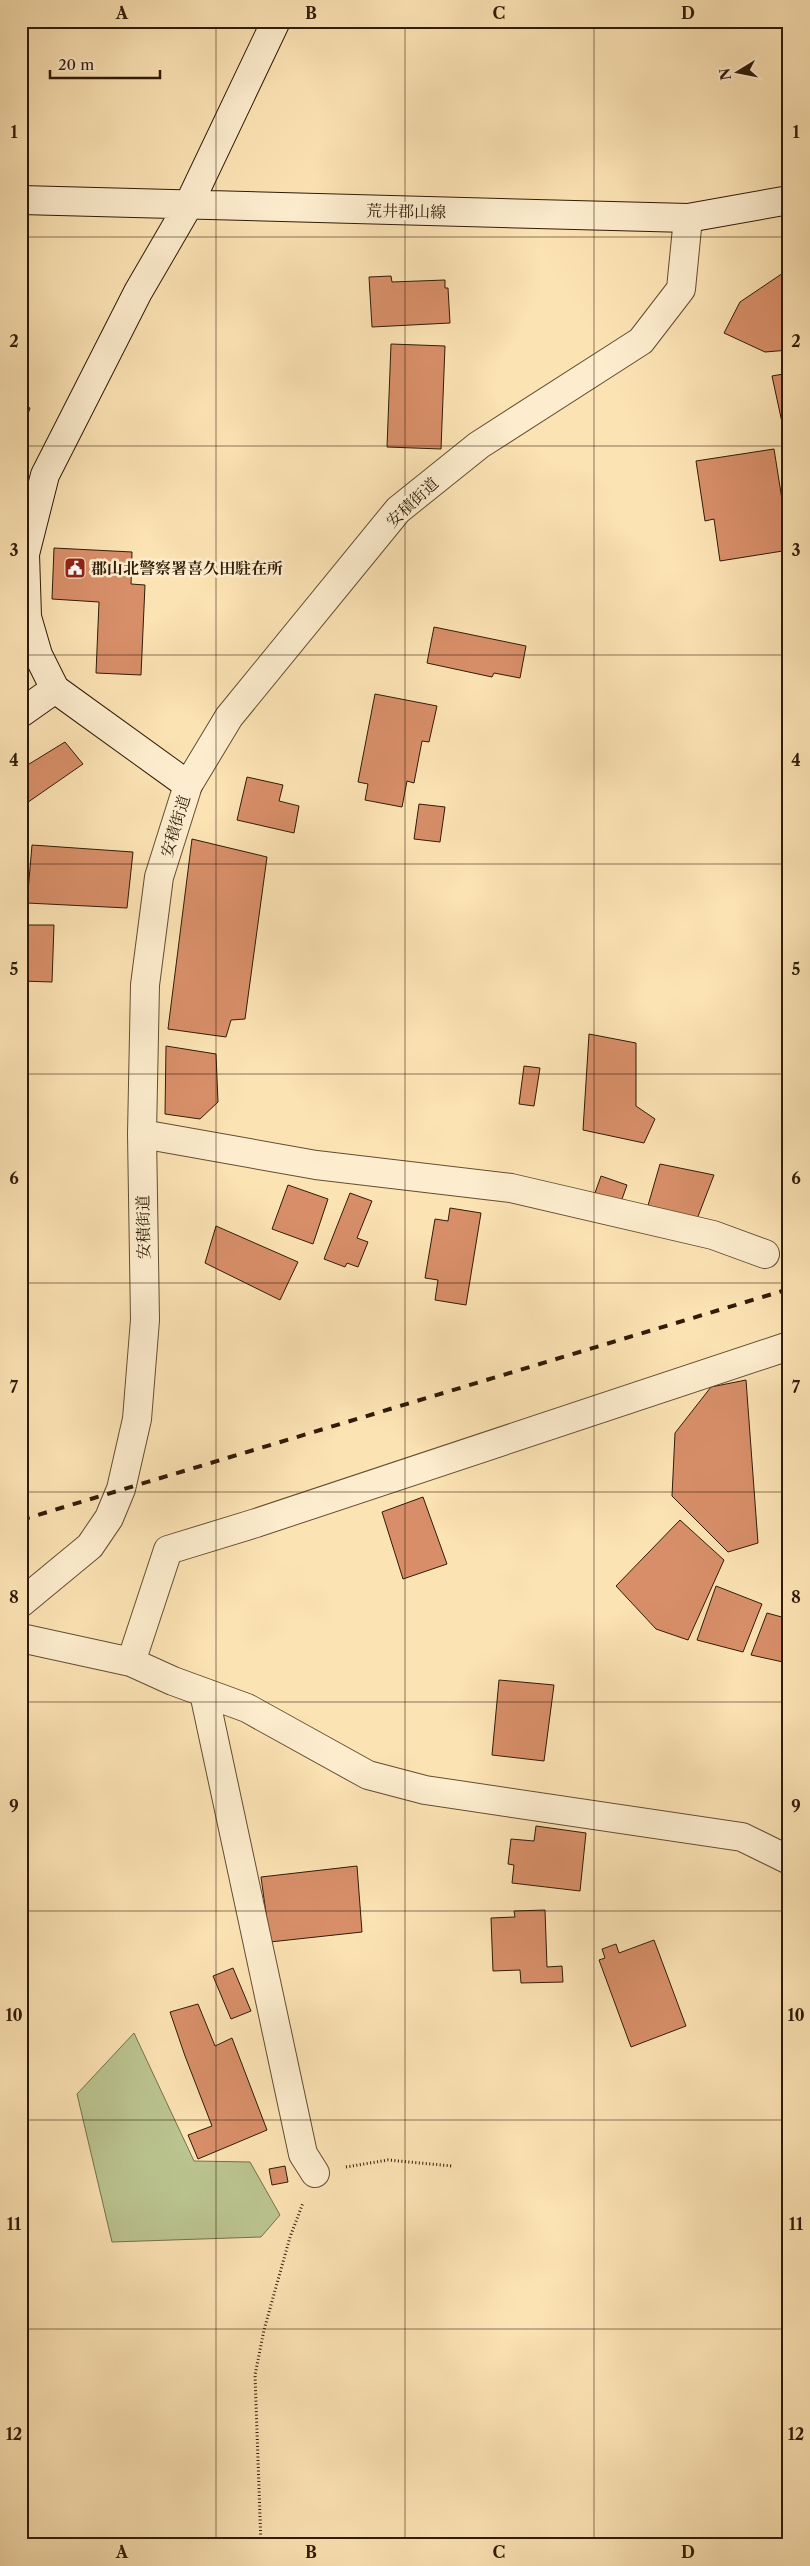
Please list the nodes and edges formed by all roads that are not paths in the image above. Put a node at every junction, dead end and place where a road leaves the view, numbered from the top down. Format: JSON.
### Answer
{"nodes":[{"id":1,"x":276,"y":21,"type":"edge"},
{"id":2,"x":21,"y":200,"type":"edge"},
{"id":3,"x":789,"y":200,"type":"edge"},
{"id":4,"x":188,"y":206,"type":"junction"},
{"id":5,"x":688,"y":218,"type":"junction"},
{"id":6,"x":28,"y":504,"type":"edge"},
{"id":7,"x":55,"y":690,"type":"junction"},
{"id":8,"x":21,"y":713,"type":"edge"},
{"id":9,"x":188,"y":785,"type":"junction"},
{"id":10,"x":142,"y":1134,"type":"junction"},
{"id":11,"x":765,"y":1254,"type":"dead end"},
{"id":12,"x":789,"y":1346,"type":"edge"},
{"id":13,"x":21,"y":1603,"type":"edge"},
{"id":14,"x":21,"y":1638,"type":"edge"},
{"id":15,"x":131,"y":1662,"type":"junction"},
{"id":16,"x":204,"y":1693,"type":"junction"},
{"id":17,"x":789,"y":1860,"type":"edge"},
{"id":18,"x":315,"y":2173,"type":"road end"}],
"edges":[{"from":1,"to":4,"type":"street"},
{"from":2,"to":4,"type":"street","name":"荒井郡山線"},
{"from":3,"to":5,"type":"street","name":"荒井郡山線"},
{"from":4,"to":5,"type":"street","name":"荒井郡山線"},
{"from":4,"to":6,"type":"street"},
{"from":5,"to":9,"type":"street","name":"安積街道"},
{"from":6,"to":7,"type":"street"},
{"from":7,"to":8,"type":"street"},
{"from":7,"to":9,"type":"street"},
{"from":9,"to":10,"type":"street","name":"安積街道"},
{"from":10,"to":11,"type":"street"},
{"from":10,"to":13,"type":"street","name":"安積街道"},
{"from":12,"to":15,"type":"street"},
{"from":14,"to":15,"type":"street"},
{"from":15,"to":16,"type":"street"},
{"from":16,"to":17,"type":"street"},
{"from":16,"to":18,"type":"street"}]}
